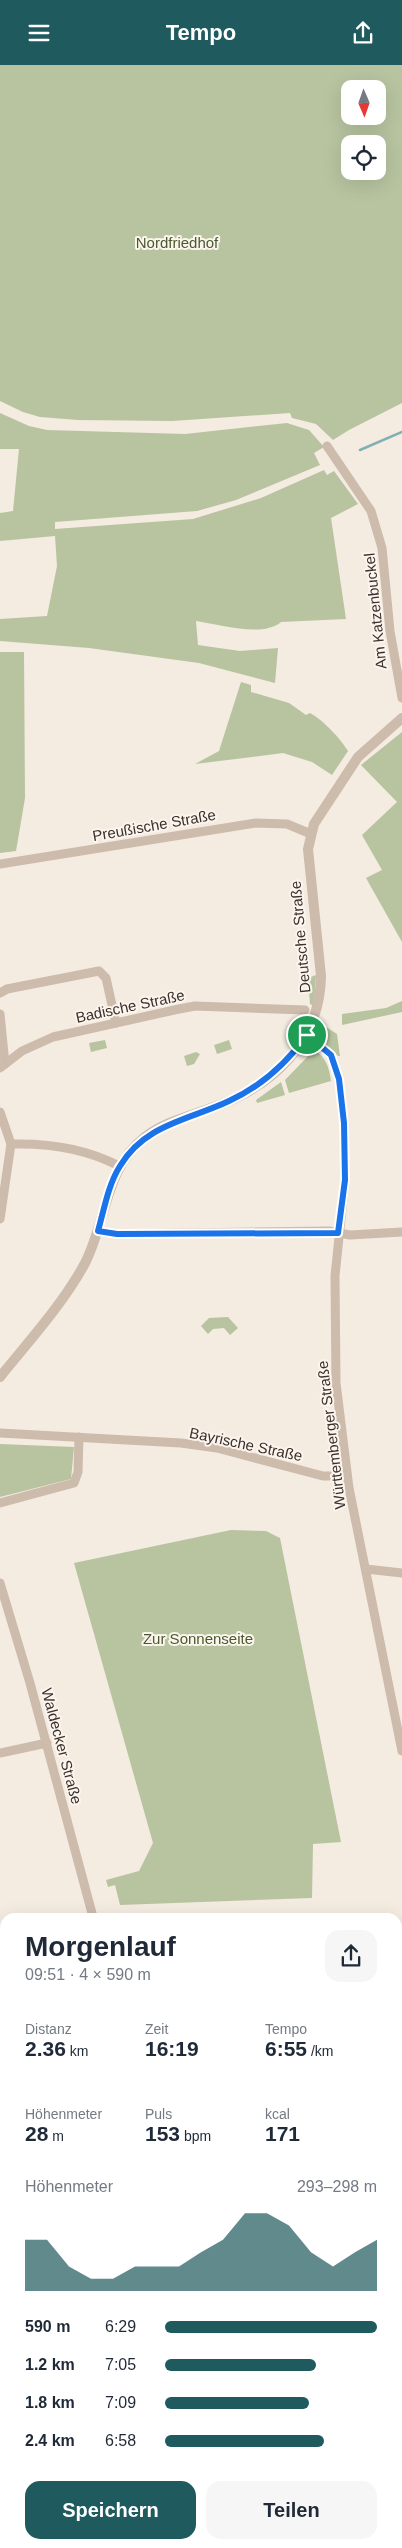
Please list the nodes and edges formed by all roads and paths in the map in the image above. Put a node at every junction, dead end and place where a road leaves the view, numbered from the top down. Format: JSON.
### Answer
{"nodes":[{"id":1,"x":326,"y":446,"type":"dead end"},
{"id":2,"x":402,"y":698,"type":"edge"},
{"id":3,"x":402,"y":718,"type":"edge"},
{"id":4,"x":311,"y":834,"type":"junction"},
{"id":5,"x":0,"y":864,"type":"edge"},
{"id":6,"x":0,"y":993,"type":"edge"},
{"id":7,"x":305,"y":1009,"type":"dead end"},
{"id":8,"x":0,"y":1014,"type":"edge"},
{"id":9,"x":116,"y":1023,"type":"junction"},
{"id":10,"x":307,"y":1035,"type":"junction"},
{"id":11,"x":3,"y":1065,"type":"edge"},
{"id":12,"x":0,"y":1112,"type":"edge"},
{"id":13,"x":11,"y":1144,"type":"junction"},
{"id":14,"x":119,"y":1167,"type":"junction"},
{"id":15,"x":0,"y":1219,"type":"edge"},
{"id":16,"x":98,"y":1231,"type":"junction"},
{"id":17,"x":402,"y":1232,"type":"edge"},
{"id":18,"x":338,"y":1233,"type":"junction"},
{"id":19,"x":0,"y":1377,"type":"edge"},
{"id":20,"x":0,"y":1433,"type":"edge"},
{"id":21,"x":79,"y":1437,"type":"junction"},
{"id":22,"x":347,"y":1476,"type":"junction"},
{"id":23,"x":0,"y":1503,"type":"edge"},
{"id":24,"x":366,"y":1569,"type":"junction"},
{"id":25,"x":402,"y":1573,"type":"edge"},
{"id":26,"x":0,"y":1583,"type":"edge"},
{"id":27,"x":47,"y":1743,"type":"junction"},
{"id":28,"x":402,"y":1751,"type":"edge"},
{"id":29,"x":0,"y":1753,"type":"edge"},
{"id":30,"x":92,"y":1913,"type":"edge"}],
"edges":[{"from":1,"to":2,"type":"street","name":"Am Katzenbuckel"},
{"from":3,"to":4,"type":"street","name":"Deutsche Straße"},
{"from":4,"to":5,"type":"street","name":"Preußische Straße"},
{"from":4,"to":10,"type":"street","name":"Deutsche Straße"},
{"from":6,"to":9,"type":"street"},
{"from":7,"to":9,"type":"street","name":"Badische Straße"},
{"from":8,"to":11,"type":"street"},
{"from":9,"to":11,"type":"street","name":"Badische Straße"},
{"from":10,"to":14,"type":"street","name":"Deutsche Straße"},
{"from":10,"to":18,"type":"street","name":"Württemberger Straße"},
{"from":12,"to":13,"type":"street"},
{"from":13,"to":14,"type":"street"},
{"from":13,"to":15,"type":"street"},
{"from":14,"to":16,"type":"street","name":"Deutsche Straße"},
{"from":16,"to":18,"type":"street"},
{"from":16,"to":19,"type":"street","name":"Deutsche Straße"},
{"from":17,"to":18,"type":"street"},
{"from":18,"to":22,"type":"street","name":"Württemberger Straße"},
{"from":20,"to":21,"type":"street","name":"Bayrische Straße"},
{"from":21,"to":22,"type":"street","name":"Bayrische Straße"},
{"from":21,"to":23,"type":"street"},
{"from":22,"to":24,"type":"street","name":"Württemberger Straße"},
{"from":24,"to":25,"type":"street"},
{"from":24,"to":28,"type":"street","name":"Württemberger Straße"},
{"from":26,"to":27,"type":"street","name":"Waldecker Straße"},
{"from":27,"to":29,"type":"street"},
{"from":27,"to":30,"type":"street","name":"Waldecker Straße"}]}
